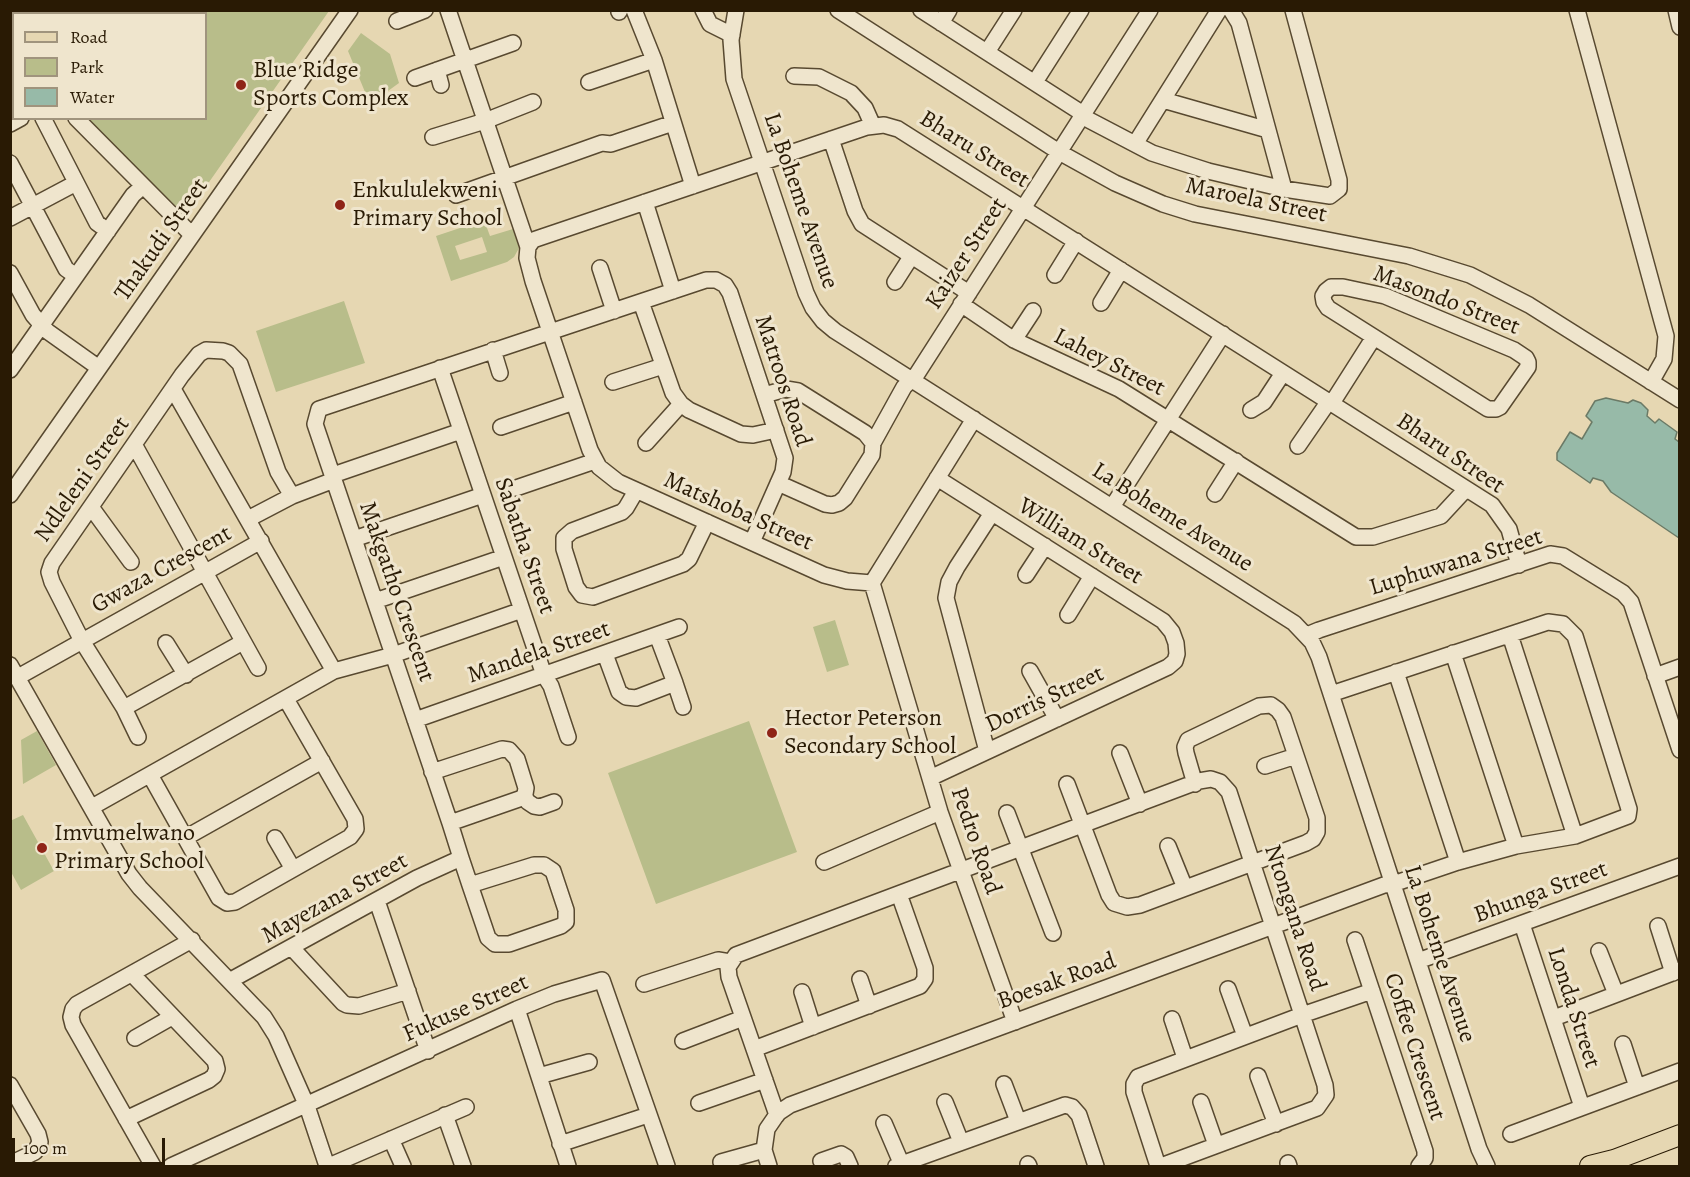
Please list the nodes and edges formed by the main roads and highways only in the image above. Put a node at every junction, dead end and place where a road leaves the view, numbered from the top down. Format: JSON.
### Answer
{"nodes":[{"id":1,"x":1680,"y":1135,"type":"edge"},
{"id":2,"x":1608,"y":1163,"type":"edge"},
{"id":3,"x":1590,"y":1167,"type":"edge"}],
"edges":[{"from":1,"to":2,"type":"main road"},
{"from":2,"to":3,"type":"main road"}]}
